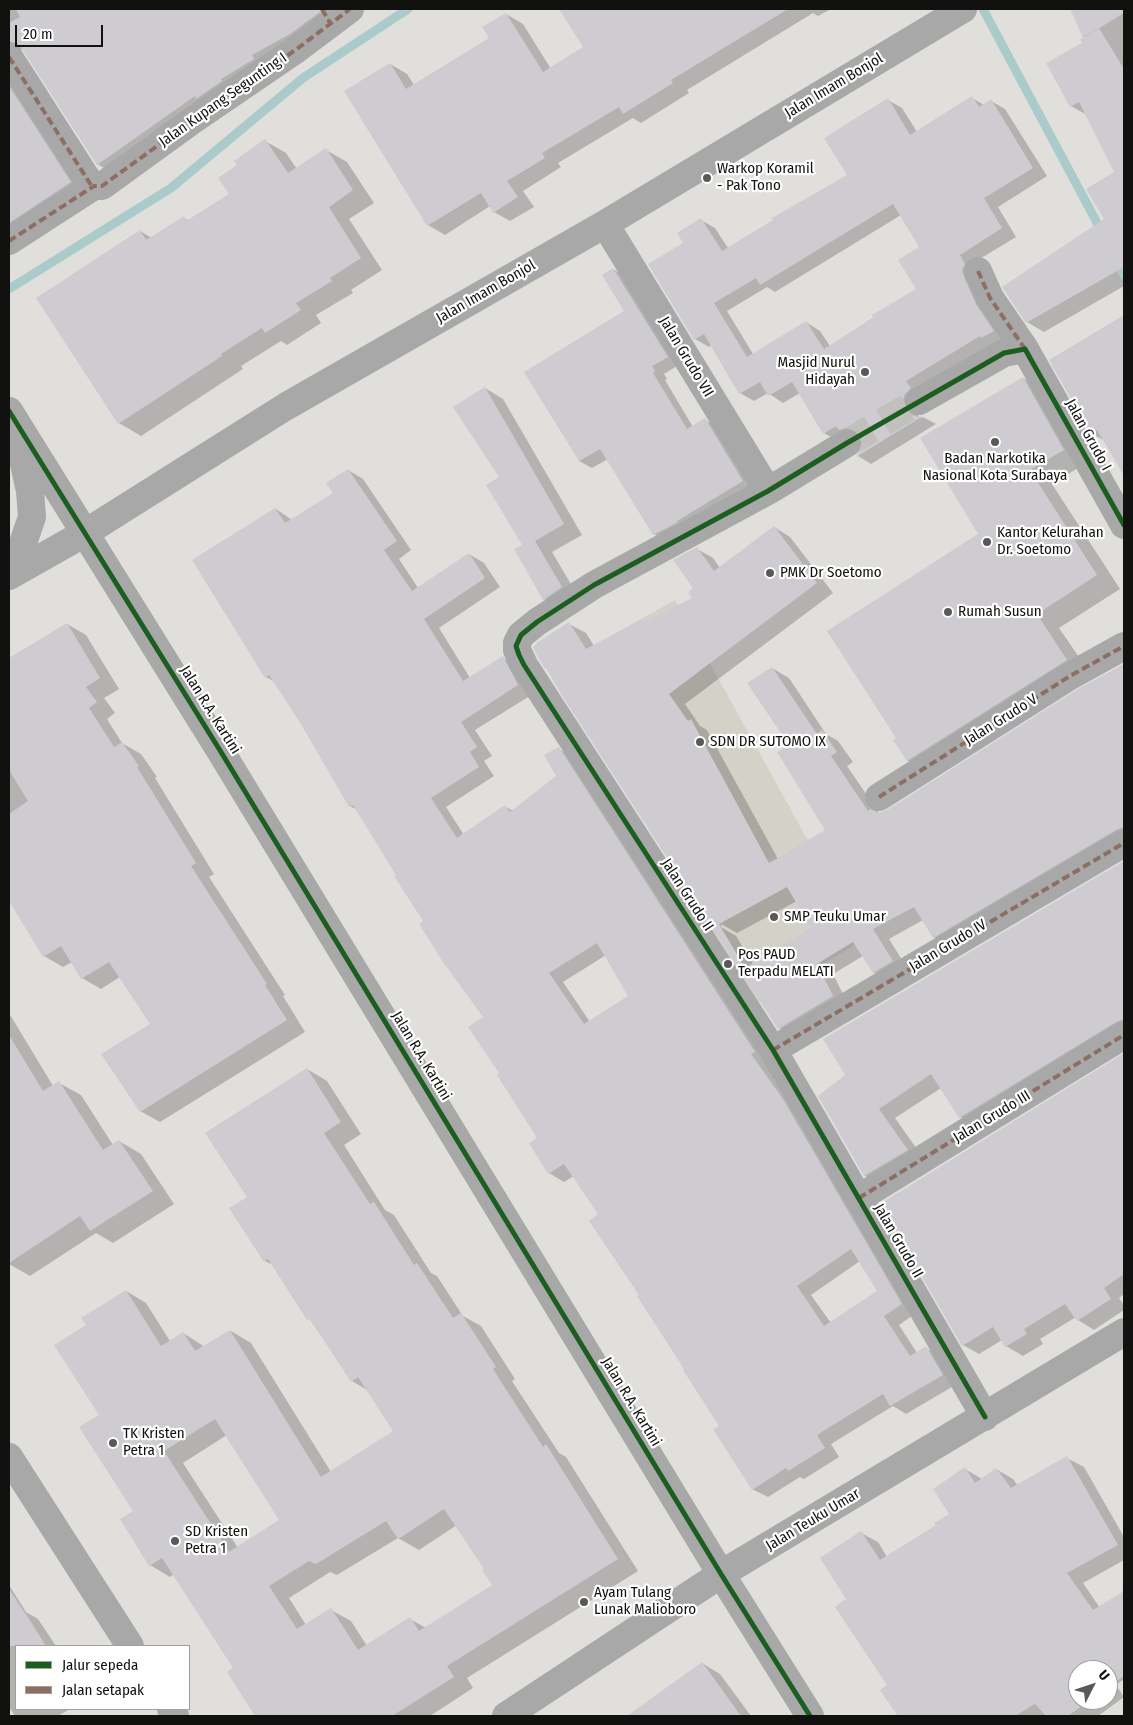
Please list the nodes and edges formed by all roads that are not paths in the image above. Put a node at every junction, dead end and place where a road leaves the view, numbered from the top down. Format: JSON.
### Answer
{"nodes":[{"id":1,"x":956,"y":13,"type":"edge"},
{"id":2,"x":334,"y":14,"type":"edge"},
{"id":3,"x":9,"y":57,"type":"edge"},
{"id":4,"x":94,"y":186,"type":"junction"},
{"id":5,"x":605,"y":224,"type":"junction"},
{"id":6,"x":9,"y":241,"type":"edge"},
{"id":7,"x":978,"y":271,"type":"dead end"},
{"id":8,"x":1028,"y":354,"type":"junction"},
{"id":9,"x":919,"y":401,"type":"tunnel mouth"},
{"id":10,"x":10,"y":413,"type":"edge"},
{"id":11,"x":847,"y":443,"type":"tunnel mouth"},
{"id":12,"x":768,"y":491,"type":"junction"},
{"id":13,"x":1124,"y":525,"type":"edge"},
{"id":14,"x":85,"y":533,"type":"junction"},
{"id":15,"x":9,"y":565,"type":"edge"},
{"id":16,"x":9,"y":576,"type":"edge"},
{"id":17,"x":1124,"y":646,"type":"edge"},
{"id":18,"x":879,"y":797,"type":"dead end"},
{"id":19,"x":1124,"y":843,"type":"edge"},
{"id":20,"x":1124,"y":1035,"type":"edge"},
{"id":21,"x":773,"y":1050,"type":"junction"},
{"id":22,"x":859,"y":1198,"type":"junction"},
{"id":23,"x":1124,"y":1332,"type":"edge"},
{"id":24,"x":985,"y":1417,"type":"junction"},
{"id":25,"x":9,"y":1457,"type":"edge"},
{"id":26,"x":721,"y":1574,"type":"junction"},
{"id":27,"x":129,"y":1645,"type":"edge"},
{"id":28,"x":506,"y":1716,"type":"edge"},
{"id":29,"x":810,"y":1716,"type":"edge"}],
"edges":[{"from":1,"to":5,"type":"street","name":"Jalan Imam Bonjol"},
{"from":2,"to":4,"type":"street","name":"Jalan Kupang Segunting I"},
{"from":3,"to":4,"type":"street"},
{"from":4,"to":6,"type":"street","name":"Jalan Kupang Segunting I"},
{"from":5,"to":12,"type":"street","name":"Jalan Grudo VII"},
{"from":5,"to":14,"type":"street","name":"Jalan Imam Bonjol"},
{"from":7,"to":8,"type":"street","name":"Jalan Grudo I"},
{"from":8,"to":9,"type":"street"},
{"from":8,"to":13,"type":"street","name":"Jalan Grudo I"},
{"from":10,"to":14,"type":"street","name":"Jalan R.A. Kartini"},
{"from":10,"to":15,"type":"street"},
{"from":11,"to":12,"type":"street"},
{"from":12,"to":21,"type":"street","name":"Jalan Grudo II"},
{"from":14,"to":16,"type":"street","name":"Jalan Imam Bonjol"},
{"from":14,"to":26,"type":"street","name":"Jalan R.A. Kartini"},
{"from":17,"to":18,"type":"street","name":"Jalan Grudo V"},
{"from":19,"to":21,"type":"street","name":"Jalan Grudo IV"},
{"from":20,"to":22,"type":"street","name":"Jalan Grudo III"},
{"from":21,"to":22,"type":"street","name":"Jalan Grudo II"},
{"from":22,"to":24,"type":"street","name":"Jalan Grudo II"},
{"from":23,"to":24,"type":"street","name":"Jalan Teuku Umar"},
{"from":24,"to":26,"type":"street","name":"Jalan Teuku Umar"},
{"from":25,"to":27,"type":"street"},
{"from":26,"to":28,"type":"street","name":"Jalan Teuku Umar"},
{"from":26,"to":29,"type":"street","name":"Jalan R.A. Kartini"}]}
